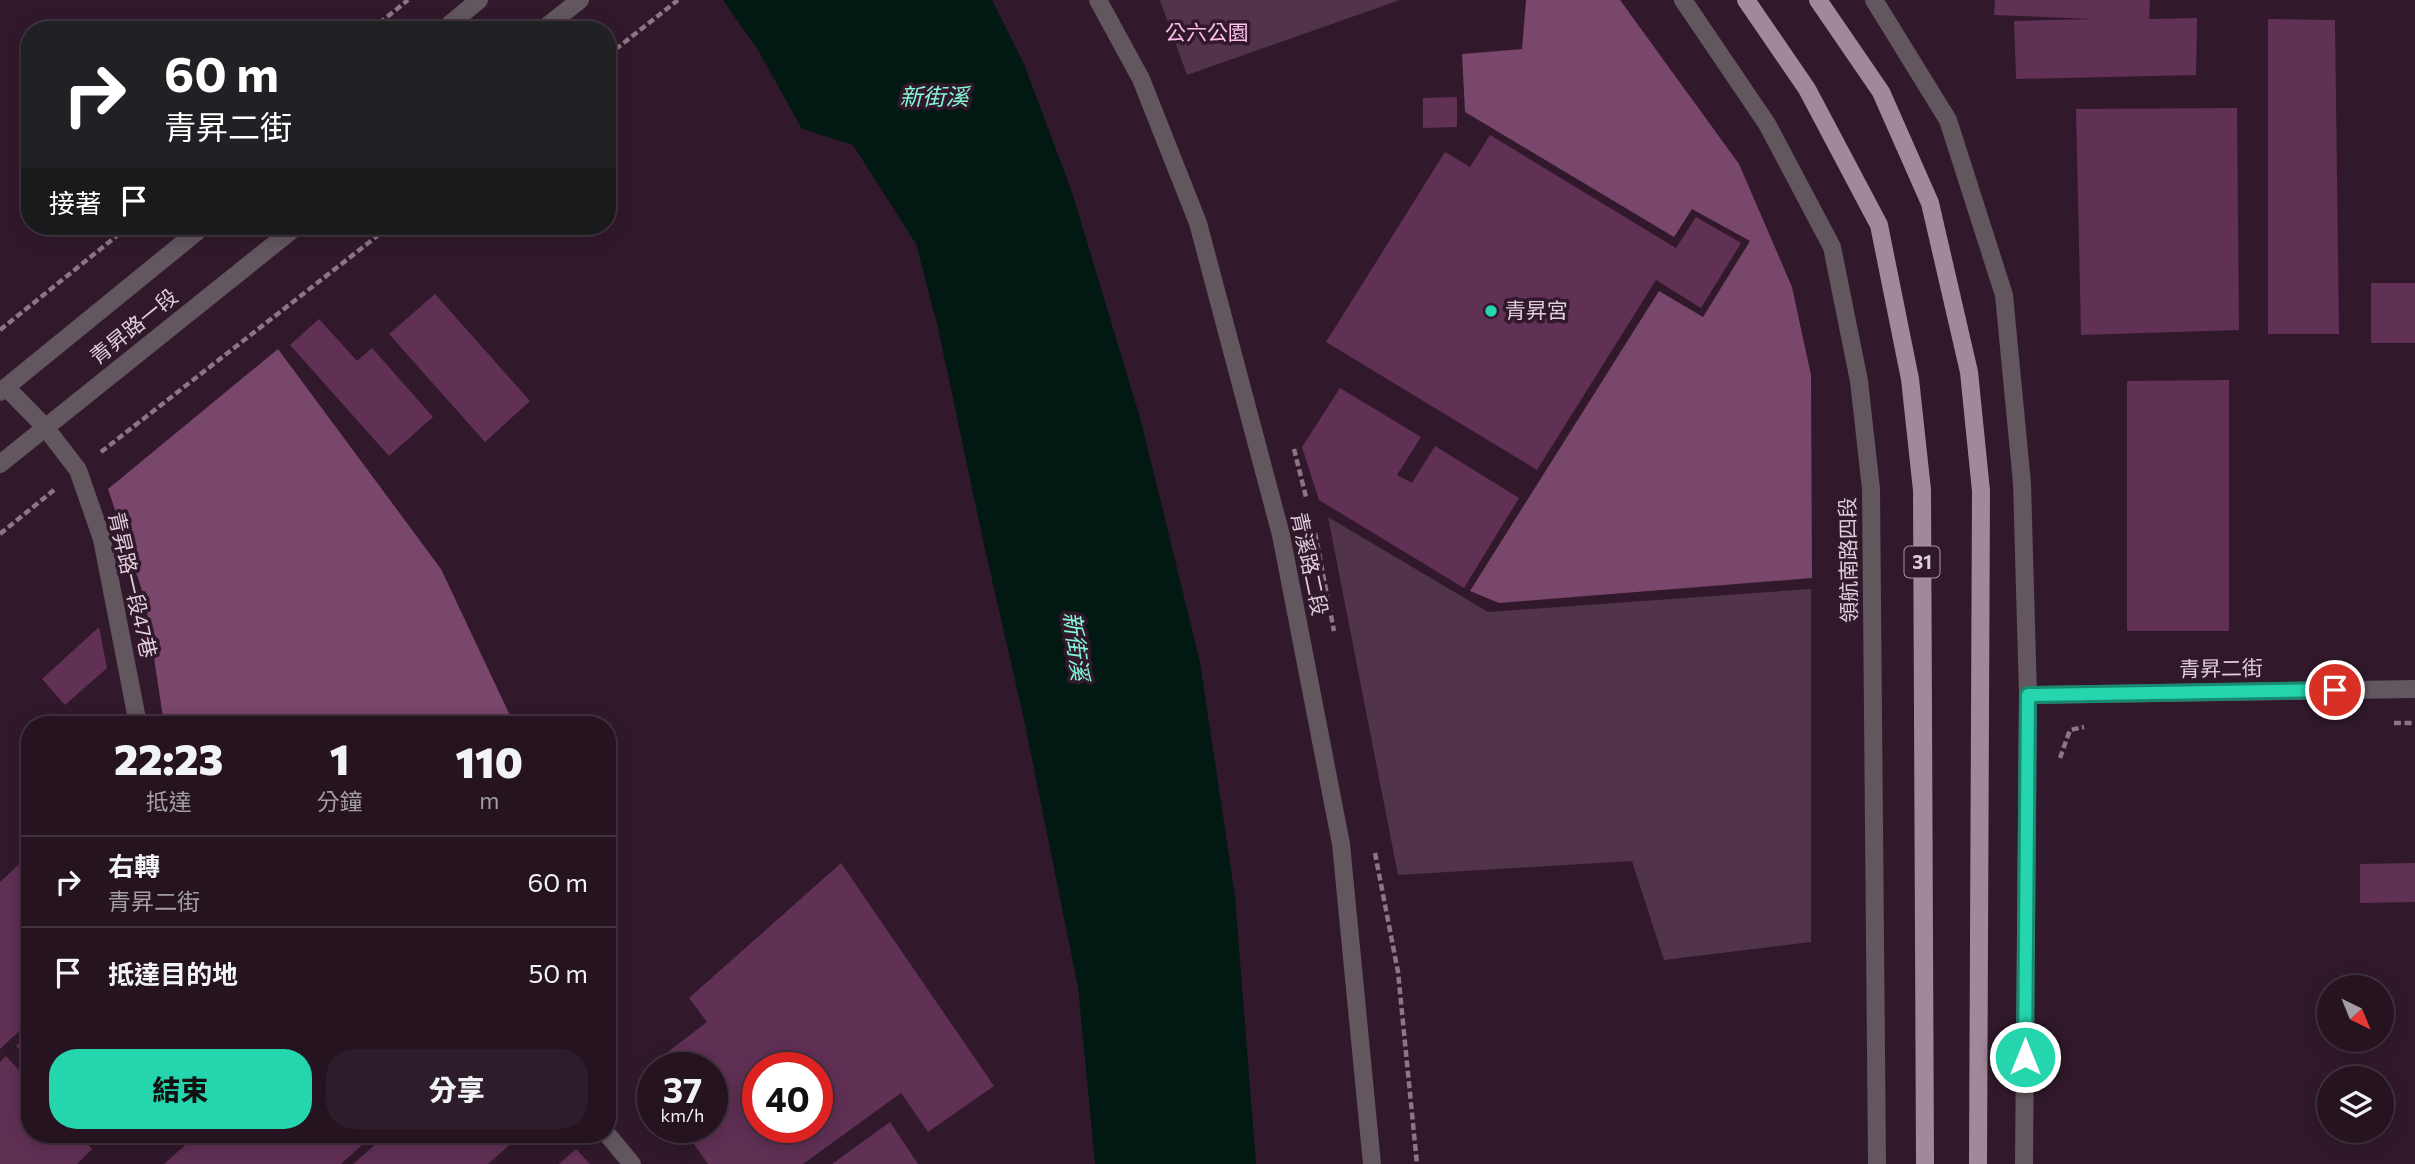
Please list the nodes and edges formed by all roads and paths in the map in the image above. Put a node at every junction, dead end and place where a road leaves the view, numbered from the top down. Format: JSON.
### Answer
{"nodes":[{"id":1,"x":408,"y":0,"type":"edge"},
{"id":2,"x":480,"y":0,"type":"edge"},
{"id":3,"x":580,"y":0,"type":"edge"},
{"id":4,"x":678,"y":0,"type":"edge"},
{"id":5,"x":1098,"y":0,"type":"edge"},
{"id":6,"x":1683,"y":0,"type":"edge"},
{"id":7,"x":1746,"y":0,"type":"edge"},
{"id":8,"x":1818,"y":0,"type":"edge"},
{"id":9,"x":1874,"y":0,"type":"edge"},
{"id":10,"x":382,"y":21,"type":"edge"},
{"id":11,"x":454,"y":21,"type":"edge"},
{"id":12,"x":553,"y":21,"type":"edge"},
{"id":13,"x":616,"y":49,"type":"edge"},
{"id":14,"x":118,"y":235,"type":"edge"},
{"id":15,"x":193,"y":235,"type":"edge"},
{"id":16,"x":286,"y":235,"type":"edge"},
{"id":17,"x":378,"y":235,"type":"edge"},
{"id":18,"x":0,"y":330,"type":"edge"},
{"id":19,"x":3,"y":389,"type":"edge"},
{"id":20,"x":45,"y":427,"type":"junction"},
{"id":21,"x":0,"y":464,"type":"edge"},
{"id":22,"x":78,"y":470,"type":"junction"},
{"id":23,"x":0,"y":534,"type":"edge"},
{"id":24,"x":2415,"y":689,"type":"edge"},
{"id":25,"x":2028,"y":695,"type":"junction"},
{"id":26,"x":136,"y":716,"type":"edge"},
{"id":27,"x":2388,"y":723,"type":"dead end"},
{"id":28,"x":2415,"y":723,"type":"edge"},
{"id":29,"x":2094,"y":725,"type":"dead end"},
{"id":30,"x":2058,"y":765,"type":"dead end"},
{"id":31,"x":614,"y":1143,"type":"edge"},
{"id":32,"x":632,"y":1164,"type":"edge"},
{"id":33,"x":1372,"y":1164,"type":"edge"},
{"id":34,"x":1877,"y":1164,"type":"edge"},
{"id":35,"x":1925,"y":1164,"type":"edge"},
{"id":36,"x":1979,"y":1164,"type":"edge"},
{"id":37,"x":2024,"y":1164,"type":"edge"}],
"edges":[{"from":1,"to":10,"type":"path"},
{"from":2,"to":11,"type":"street"},
{"from":3,"to":12,"type":"street"},
{"from":4,"to":13,"type":"path"},
{"from":5,"to":33,"type":"street","name":"青溪路二段"},
{"from":6,"to":34,"type":"street","name":"領航南路四段"},
{"from":7,"to":35,"type":"main road","number":"31"},
{"from":8,"to":36,"type":"main road"},
{"from":9,"to":25,"type":"street"},
{"from":14,"to":18,"type":"path"},
{"from":15,"to":19,"type":"street","name":"青昇路一段"},
{"from":16,"to":20,"type":"street","name":"青昇路一段"},
{"from":17,"to":22,"type":"path"},
{"from":19,"to":20,"type":"street","name":"青昇路一段47巷"},
{"from":20,"to":21,"type":"street","name":"青昇路一段"},
{"from":20,"to":22,"type":"street","name":"青昇路一段47巷"},
{"from":22,"to":23,"type":"path"},
{"from":22,"to":26,"type":"street","name":"青昇路一段47巷"},
{"from":24,"to":25,"type":"street","name":"青昇二街"},
{"from":25,"to":37,"type":"street"},
{"from":27,"to":28,"type":"path"},
{"from":29,"to":30,"type":"path"},
{"from":31,"to":32,"type":"street"}]}
